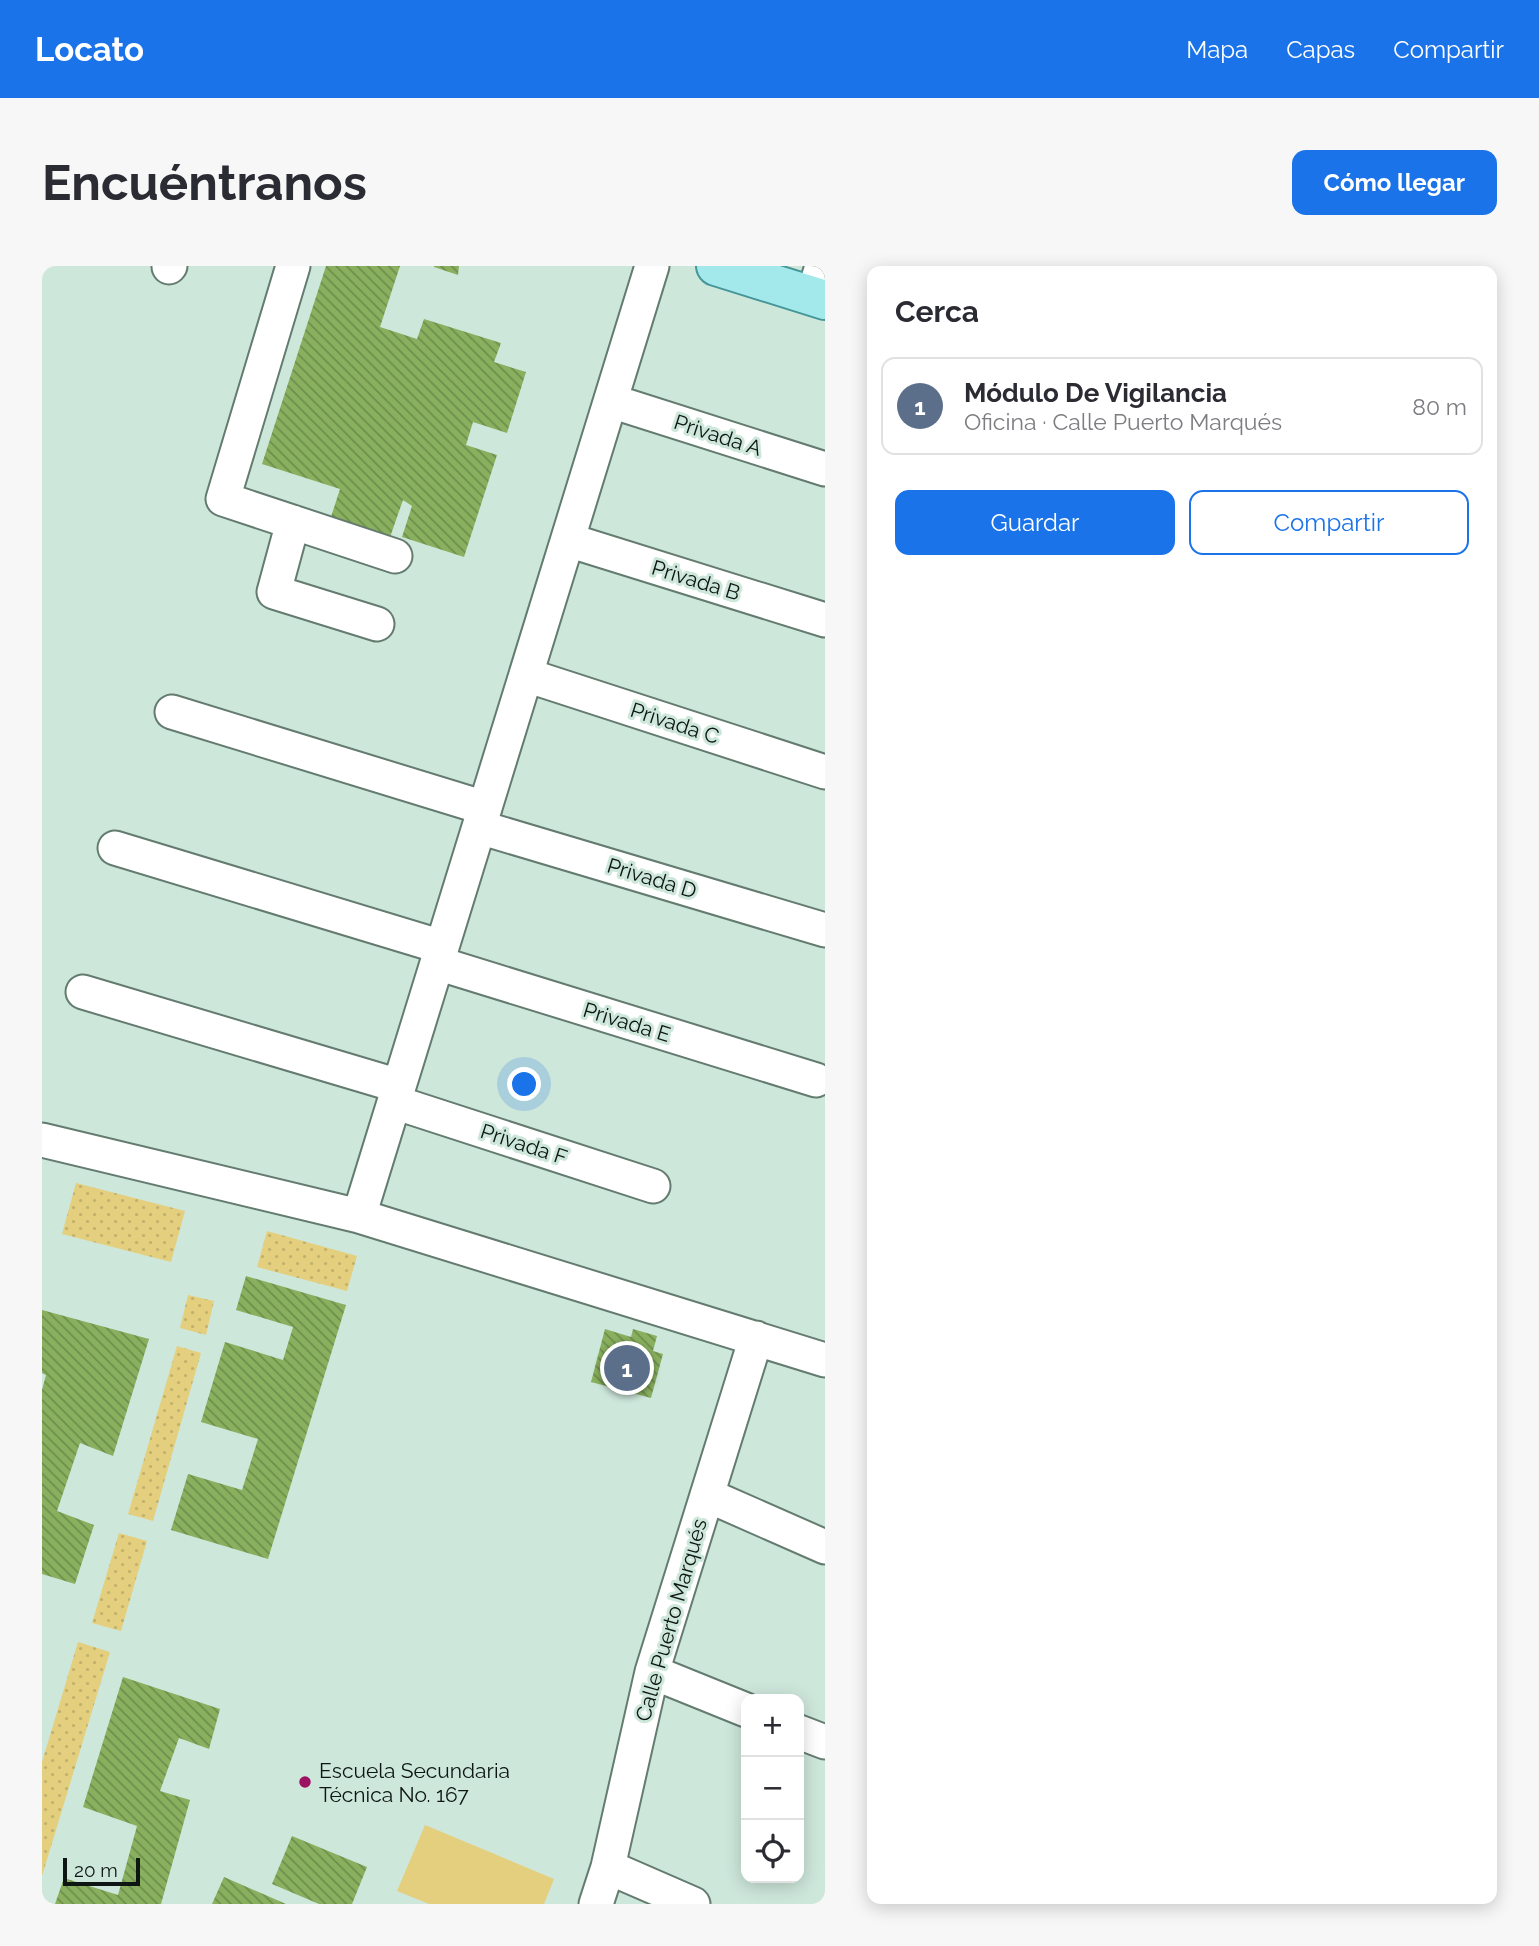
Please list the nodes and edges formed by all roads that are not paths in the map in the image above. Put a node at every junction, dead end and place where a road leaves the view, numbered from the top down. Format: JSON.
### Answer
{"nodes":[{"id":1,"x":293,"y":266,"type":"edge"},
{"id":2,"x":652,"y":266,"type":"edge"},
{"id":3,"x":716,"y":266,"type":"edge"},
{"id":4,"x":820,"y":287,"type":"edge"},
{"id":5,"x":611,"y":401,"type":"junction"},
{"id":6,"x":825,"y":469,"type":"edge"},
{"id":7,"x":293,"y":522,"type":"junction"},
{"id":8,"x":568,"y":540,"type":"junction"},
{"id":9,"x":395,"y":556,"type":"dead end"},
{"id":10,"x":825,"y":620,"type":"edge"},
{"id":11,"x":377,"y":624,"type":"dead end"},
{"id":12,"x":526,"y":675,"type":"junction"},
{"id":13,"x":172,"y":712,"type":"dead end"},
{"id":14,"x":825,"y":772,"type":"edge"},
{"id":15,"x":482,"y":817,"type":"junction"},
{"id":16,"x":115,"y":848,"type":"dead end"},
{"id":17,"x":825,"y":930,"type":"edge"},
{"id":18,"x":439,"y":955,"type":"junction"},
{"id":19,"x":83,"y":992,"type":"dead end"},
{"id":20,"x":817,"y":1080,"type":"dead end"},
{"id":21,"x":396,"y":1094,"type":"junction"},
{"id":22,"x":42,"y":1140,"type":"edge"},
{"id":23,"x":653,"y":1186,"type":"dead end"},
{"id":24,"x":359,"y":1216,"type":"junction"},
{"id":25,"x":756,"y":1338,"type":"junction"},
{"id":26,"x":825,"y":1360,"type":"edge"},
{"id":27,"x":707,"y":1496,"type":"junction"},
{"id":28,"x":825,"y":1547,"type":"edge"},
{"id":29,"x":652,"y":1672,"type":"junction"},
{"id":30,"x":741,"y":1708,"type":"edge"},
{"id":31,"x":804,"y":1734,"type":"edge"},
{"id":32,"x":825,"y":1742,"type":"edge"},
{"id":33,"x":608,"y":1867,"type":"junction"},
{"id":34,"x":596,"y":1904,"type":"edge"},
{"id":35,"x":693,"y":1904,"type":"edge"}],
"edges":[{"from":1,"to":7,"type":"street"},
{"from":2,"to":5,"type":"street"},
{"from":3,"to":4,"type":"main road"},
{"from":5,"to":6,"type":"street","name":"Privada A"},
{"from":5,"to":8,"type":"street"},
{"from":7,"to":9,"type":"street"},
{"from":7,"to":11,"type":"street"},
{"from":8,"to":10,"type":"street","name":"Privada B"},
{"from":8,"to":12,"type":"street"},
{"from":12,"to":14,"type":"street","name":"Privada C"},
{"from":12,"to":15,"type":"street"},
{"from":13,"to":15,"type":"street","name":"Privada D"},
{"from":15,"to":17,"type":"street","name":"Privada D"},
{"from":15,"to":18,"type":"street"},
{"from":16,"to":18,"type":"street","name":"Privada E"},
{"from":18,"to":20,"type":"street","name":"Privada E"},
{"from":18,"to":21,"type":"street"},
{"from":19,"to":21,"type":"street","name":"Privada F"},
{"from":21,"to":23,"type":"street","name":"Privada F"},
{"from":21,"to":24,"type":"street"},
{"from":22,"to":24,"type":"street"},
{"from":24,"to":25,"type":"street"},
{"from":25,"to":26,"type":"street"},
{"from":25,"to":27,"type":"street","name":"Calle Puerto Marqués"},
{"from":27,"to":28,"type":"street"},
{"from":27,"to":29,"type":"street","name":"Calle Puerto Marqués"},
{"from":29,"to":30,"type":"street"},
{"from":29,"to":33,"type":"street","name":"Calle Puerto Marqués"},
{"from":31,"to":32,"type":"street"},
{"from":33,"to":34,"type":"street","name":"Calle Puerto Marqués"},
{"from":33,"to":35,"type":"street"}]}
